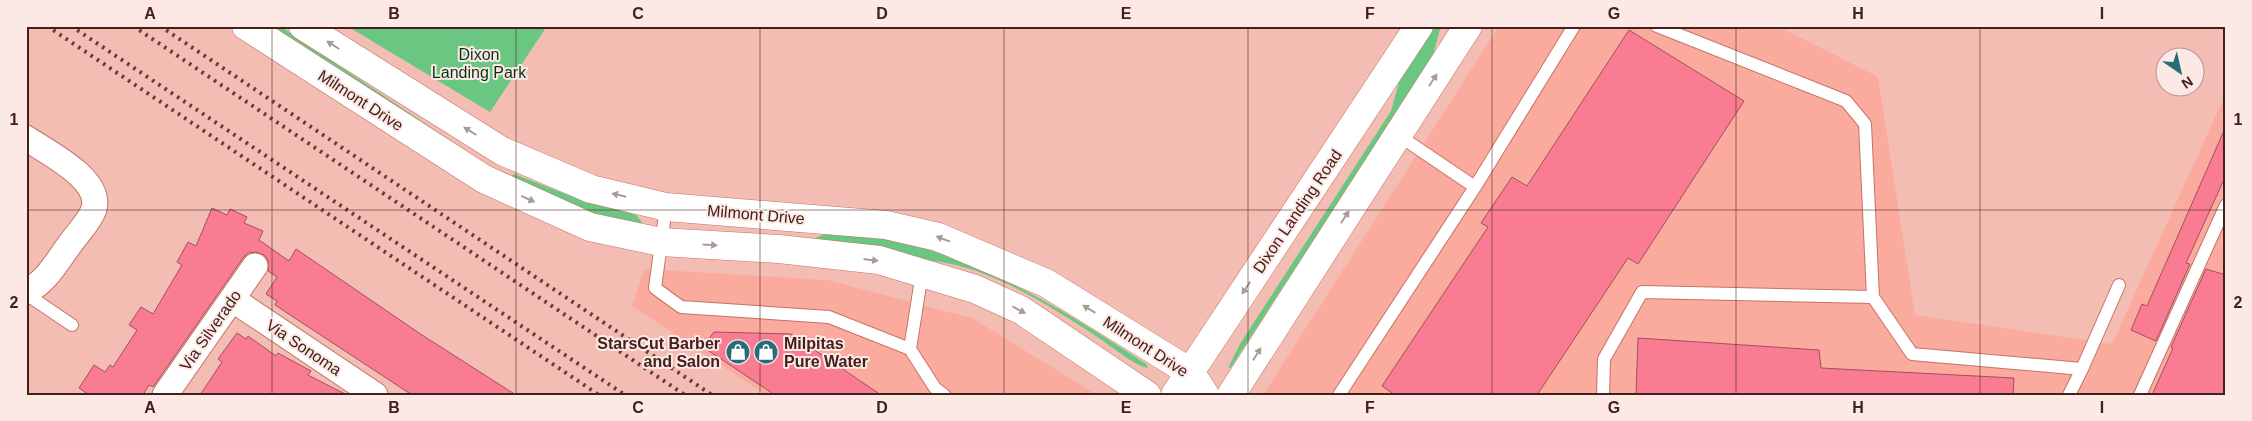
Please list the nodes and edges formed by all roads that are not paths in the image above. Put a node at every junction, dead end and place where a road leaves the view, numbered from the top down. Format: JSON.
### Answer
{"nodes":[{"id":1,"x":246,"y":26,"type":"edge"},
{"id":2,"x":303,"y":26,"type":"edge"},
{"id":3,"x":1419,"y":26,"type":"edge"},
{"id":4,"x":1468,"y":26,"type":"edge"},
{"id":5,"x":1574,"y":26,"type":"edge"},
{"id":6,"x":1657,"y":26,"type":"edge"},
{"id":7,"x":1398,"y":135,"type":"junction"},
{"id":8,"x":26,"y":138,"type":"edge"},
{"id":9,"x":1475,"y":187,"type":"junction"},
{"id":10,"x":2226,"y":206,"type":"edge"},
{"id":11,"x":666,"y":207,"type":"junction"},
{"id":12,"x":661,"y":242,"type":"junction"},
{"id":13,"x":255,"y":266,"type":"dead end"},
{"id":14,"x":922,"y":273,"type":"junction"},
{"id":15,"x":2119,"y":285,"type":"dead end"},
{"id":16,"x":26,"y":293,"type":"edge"},
{"id":17,"x":1873,"y":297,"type":"junction"},
{"id":18,"x":232,"y":299,"type":"junction"},
{"id":19,"x":72,"y":325,"type":"dead end"},
{"id":20,"x":910,"y":348,"type":"junction"},
{"id":21,"x":2082,"y":368,"type":"junction"},
{"id":22,"x":1190,"y":372,"type":"junction"},
{"id":23,"x":165,"y":395,"type":"edge"},
{"id":24,"x":375,"y":395,"type":"edge"},
{"id":25,"x":944,"y":395,"type":"edge"},
{"id":26,"x":1147,"y":395,"type":"edge"},
{"id":27,"x":1175,"y":395,"type":"edge"},
{"id":28,"x":1205,"y":395,"type":"edge"},
{"id":29,"x":1231,"y":395,"type":"edge"},
{"id":30,"x":1339,"y":395,"type":"edge"},
{"id":31,"x":1603,"y":395,"type":"edge"},
{"id":32,"x":2069,"y":395,"type":"edge"},
{"id":33,"x":2140,"y":395,"type":"edge"}],
"edges":[{"from":1,"to":12,"type":"street","name":"Milmont Drive","one_way":true},
{"from":11,"to":2,"type":"street","name":"Milmont Drive","one_way":true},
{"from":3,"to":22,"type":"street","name":"Dixon Landing Road","one_way":true},
{"from":7,"to":4,"type":"street","one_way":true},
{"from":5,"to":9,"type":"lane"},
{"from":6,"to":17,"type":"lane"},
{"from":7,"to":9,"type":"lane"},
{"from":29,"to":7,"type":"street","one_way":true},
{"from":8,"to":16,"type":"street"},
{"from":9,"to":30,"type":"lane"},
{"from":10,"to":33,"type":"lane"},
{"from":11,"to":12,"type":"lane"},
{"from":22,"to":11,"type":"street","name":"Milmont Drive","one_way":true},
{"from":12,"to":14,"type":"street","name":"Milmont Drive","one_way":true},
{"from":12,"to":20,"type":"lane"},
{"from":13,"to":18,"type":"street","name":"Via Silverado"},
{"from":14,"to":20,"type":"lane"},
{"from":14,"to":26,"type":"street","name":"Milmont Drive","one_way":true},
{"from":15,"to":21,"type":"lane"},
{"from":16,"to":19,"type":"lane"},
{"from":17,"to":21,"type":"lane"},
{"from":17,"to":31,"type":"lane"},
{"from":18,"to":23,"type":"street","name":"Via Silverado"},
{"from":18,"to":24,"type":"street","name":"Via Sonoma"},
{"from":20,"to":25,"type":"lane"},
{"from":21,"to":32,"type":"lane"},
{"from":22,"to":27,"type":"street","name":"Dixon Landing Road"},
{"from":22,"to":28,"type":"street","name":"Milmont Drive"}]}
